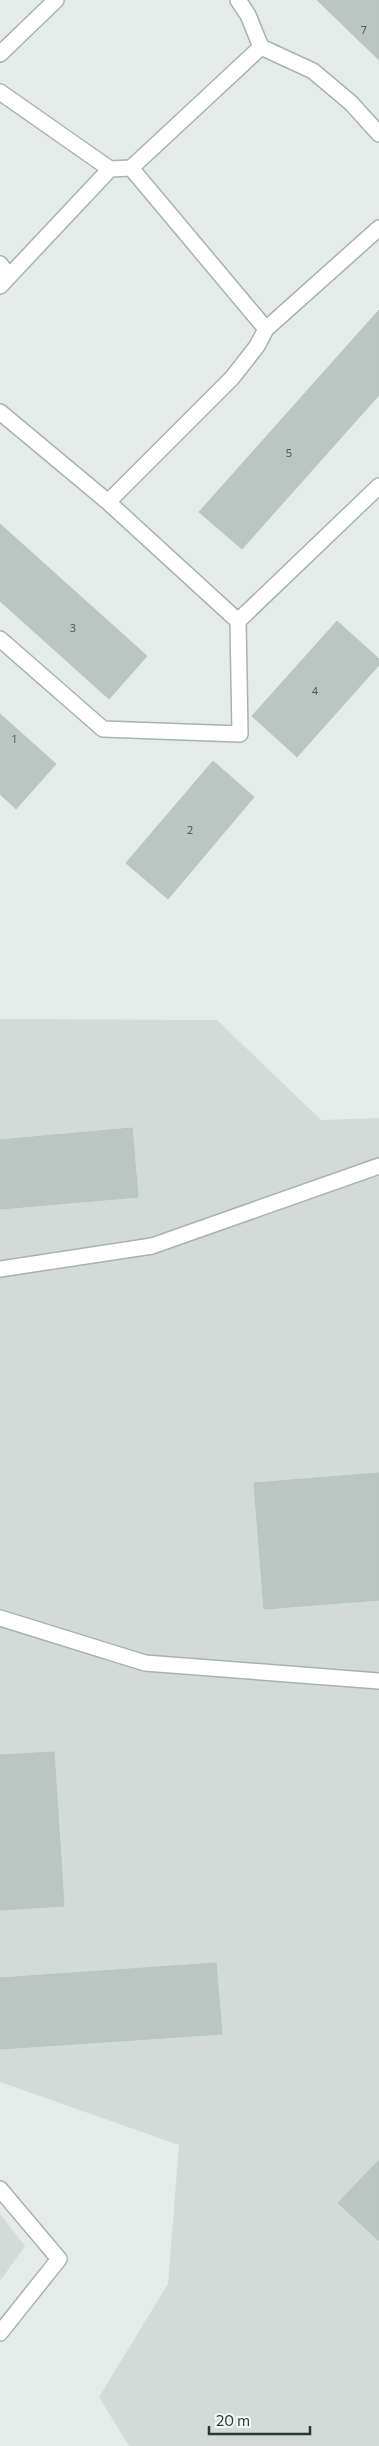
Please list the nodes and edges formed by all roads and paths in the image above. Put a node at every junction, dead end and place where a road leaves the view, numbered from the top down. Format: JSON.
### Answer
{"nodes":[{"id":1,"x":56,"y":0,"type":"edge"},
{"id":2,"x":238,"y":0,"type":"edge"},
{"id":3,"x":261,"y":47,"type":"junction"},
{"id":4,"x":0,"y":54,"type":"edge"},
{"id":5,"x":0,"y":92,"type":"edge"},
{"id":6,"x":379,"y":134,"type":"edge"},
{"id":7,"x":131,"y":168,"type":"junction"},
{"id":8,"x":110,"y":169,"type":"junction"},
{"id":9,"x":379,"y":228,"type":"edge"},
{"id":10,"x":3,"y":275,"type":"edge"},
{"id":11,"x":266,"y":329,"type":"junction"},
{"id":12,"x":0,"y":412,"type":"edge"},
{"id":13,"x":379,"y":486,"type":"edge"},
{"id":14,"x":108,"y":502,"type":"junction"},
{"id":15,"x":238,"y":622,"type":"junction"},
{"id":16,"x":0,"y":639,"type":"edge"},
{"id":17,"x":379,"y":1166,"type":"edge"},
{"id":18,"x":0,"y":1269,"type":"edge"},
{"id":19,"x":0,"y":1618,"type":"edge"},
{"id":20,"x":379,"y":1681,"type":"edge"},
{"id":21,"x":0,"y":2189,"type":"edge"},
{"id":22,"x":0,"y":2333,"type":"edge"}],
"edges":[{"from":1,"to":4,"type":"street"},
{"from":2,"to":3,"type":"street"},
{"from":3,"to":6,"type":"street"},
{"from":3,"to":7,"type":"street"},
{"from":5,"to":8,"type":"street"},
{"from":7,"to":8,"type":"street"},
{"from":7,"to":11,"type":"street"},
{"from":8,"to":10,"type":"street"},
{"from":9,"to":11,"type":"street"},
{"from":11,"to":14,"type":"street"},
{"from":12,"to":14,"type":"street"},
{"from":13,"to":15,"type":"street"},
{"from":14,"to":15,"type":"street"},
{"from":15,"to":16,"type":"street"},
{"from":17,"to":18,"type":"street"},
{"from":19,"to":20,"type":"street"},
{"from":21,"to":22,"type":"street"}]}
